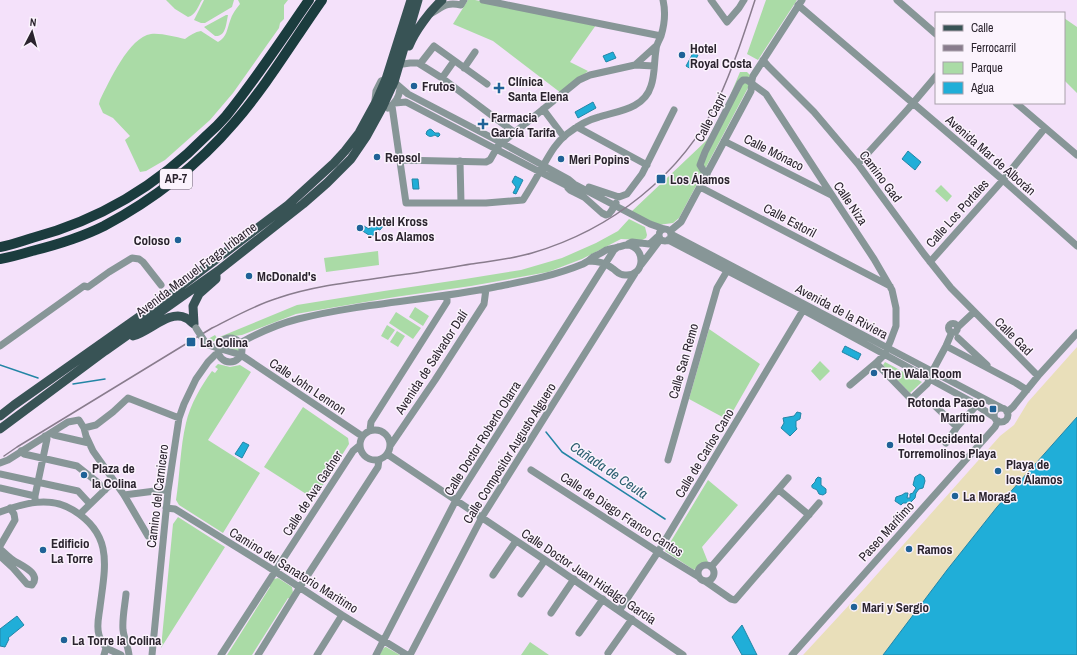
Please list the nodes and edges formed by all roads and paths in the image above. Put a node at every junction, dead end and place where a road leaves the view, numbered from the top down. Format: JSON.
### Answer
{"nodes":[{"id":1,"x":309,"y":0,"type":"edge"},
{"id":2,"x":322,"y":0,"type":"edge"},
{"id":3,"x":410,"y":0,"type":"edge"},
{"id":4,"x":418,"y":0,"type":"edge"},
{"id":5,"x":442,"y":0,"type":"edge"},
{"id":6,"x":464,"y":0,"type":"edge"},
{"id":7,"x":483,"y":0,"type":"edge"},
{"id":8,"x":663,"y":0,"type":"edge"},
{"id":9,"x":711,"y":0,"type":"edge"},
{"id":10,"x":744,"y":0,"type":"edge"},
{"id":11,"x":897,"y":0,"type":"edge"},
{"id":12,"x":800,"y":3,"type":"edge"},
{"id":13,"x":427,"y":16,"type":"junction"},
{"id":14,"x":293,"y":32,"type":"junction"},
{"id":15,"x":935,"y":33,"type":"edge"},
{"id":16,"x":661,"y":36,"type":"junction"},
{"id":17,"x":656,"y":46,"type":"junction"},
{"id":18,"x":475,"y":52,"type":"dead end"},
{"id":19,"x":454,"y":60,"type":"junction"},
{"id":20,"x":763,"y":60,"type":"junction"},
{"id":21,"x":403,"y":64,"type":"junction"},
{"id":22,"x":420,"y":64,"type":"junction"},
{"id":23,"x":635,"y":66,"type":"junction"},
{"id":24,"x":654,"y":66,"type":"junction"},
{"id":25,"x":464,"y":68,"type":"junction"},
{"id":26,"x":397,"y":73,"type":"junction"},
{"id":27,"x":935,"y":77,"type":"edge"},
{"id":28,"x":442,"y":78,"type":"junction"},
{"id":29,"x":390,"y":83,"type":"junction"},
{"id":30,"x":487,"y":84,"type":"dead end"},
{"id":31,"x":752,"y":84,"type":"junction"},
{"id":32,"x":408,"y":94,"type":"junction"},
{"id":33,"x":403,"y":102,"type":"junction"},
{"id":34,"x":913,"y":104,"type":"junction"},
{"id":35,"x":1017,"y":104,"type":"edge"},
{"id":36,"x":382,"y":106,"type":"junction"},
{"id":37,"x":543,"y":109,"type":"junction"},
{"id":38,"x":674,"y":110,"type":"dead end"},
{"id":39,"x":577,"y":127,"type":"junction"},
{"id":40,"x":1045,"y":128,"type":"junction"},
{"id":41,"x":514,"y":132,"type":"junction"},
{"id":42,"x":564,"y":137,"type":"junction"},
{"id":43,"x":724,"y":141,"type":"junction"},
{"id":44,"x":502,"y":142,"type":"junction"},
{"id":45,"x":496,"y":149,"type":"junction"},
{"id":46,"x":1077,"y":155,"type":"edge"},
{"id":47,"x":399,"y":160,"type":"junction"},
{"id":48,"x":460,"y":161,"type":"junction"},
{"id":49,"x":647,"y":164,"type":"junction"},
{"id":50,"x":858,"y":164,"type":"junction"},
{"id":51,"x":542,"y":169,"type":"junction"},
{"id":52,"x":707,"y":174,"type":"junction"},
{"id":53,"x":820,"y":178,"type":"junction"},
{"id":54,"x":1003,"y":180,"type":"junction"},
{"id":55,"x":567,"y":182,"type":"junction"},
{"id":56,"x":813,"y":185,"type":"junction"},
{"id":57,"x":700,"y":187,"type":"junction"},
{"id":58,"x":832,"y":196,"type":"junction"},
{"id":59,"x":618,"y":200,"type":"junction"},
{"id":60,"x":461,"y":203,"type":"junction"},
{"id":61,"x":650,"y":228,"type":"junction"},
{"id":62,"x":665,"y":235,"type":"junction"},
{"id":63,"x":641,"y":243,"type":"junction"},
{"id":64,"x":626,"y":245,"type":"junction"},
{"id":65,"x":1077,"y":246,"type":"edge"},
{"id":66,"x":0,"y":247,"type":"edge"},
{"id":67,"x":618,"y":247,"type":"junction"},
{"id":68,"x":0,"y":259,"type":"edge"},
{"id":69,"x":590,"y":261,"type":"junction"},
{"id":70,"x":930,"y":262,"type":"junction"},
{"id":71,"x":878,"y":265,"type":"junction"},
{"id":72,"x":609,"y":266,"type":"junction"},
{"id":73,"x":640,"y":267,"type":"junction"},
{"id":74,"x":218,"y":271,"type":"junction"},
{"id":75,"x":727,"y":271,"type":"junction"},
{"id":76,"x":868,"y":275,"type":"junction"},
{"id":77,"x":598,"y":276,"type":"junction"},
{"id":78,"x":161,"y":285,"type":"dead end"},
{"id":79,"x":890,"y":287,"type":"junction"},
{"id":80,"x":486,"y":289,"type":"junction"},
{"id":81,"x":447,"y":295,"type":"junction"},
{"id":82,"x":193,"y":306,"type":"junction"},
{"id":83,"x":804,"y":308,"type":"junction"},
{"id":84,"x":974,"y":312,"type":"junction"},
{"id":85,"x":178,"y":316,"type":"junction"},
{"id":86,"x":195,"y":326,"type":"junction"},
{"id":87,"x":1077,"y":333,"type":"edge"},
{"id":88,"x":124,"y":338,"type":"junction"},
{"id":89,"x":958,"y":338,"type":"dead end"},
{"id":90,"x":240,"y":343,"type":"junction"},
{"id":91,"x":0,"y":346,"type":"edge"},
{"id":92,"x":946,"y":346,"type":"junction"},
{"id":93,"x":219,"y":351,"type":"junction"},
{"id":94,"x":886,"y":351,"type":"junction"},
{"id":95,"x":241,"y":355,"type":"junction"},
{"id":96,"x":876,"y":363,"type":"junction"},
{"id":97,"x":990,"y":370,"type":"junction"},
{"id":98,"x":931,"y":375,"type":"junction"},
{"id":99,"x":1038,"y":376,"type":"junction"},
{"id":100,"x":850,"y":385,"type":"dead end"},
{"id":101,"x":1027,"y":390,"type":"junction"},
{"id":102,"x":934,"y":405,"type":"dead end"},
{"id":103,"x":977,"y":405,"type":"junction"},
{"id":104,"x":1004,"y":410,"type":"junction"},
{"id":105,"x":1,"y":415,"type":"edge"},
{"id":106,"x":180,"y":418,"type":"junction"},
{"id":107,"x":996,"y":419,"type":"junction"},
{"id":108,"x":957,"y":427,"type":"junction"},
{"id":109,"x":84,"y":428,"type":"junction"},
{"id":110,"x":0,"y":429,"type":"edge"},
{"id":111,"x":370,"y":430,"type":"junction"},
{"id":112,"x":48,"y":434,"type":"junction"},
{"id":113,"x":362,"y":436,"type":"junction"},
{"id":114,"x":946,"y":442,"type":"dead end"},
{"id":115,"x":89,"y":443,"type":"junction"},
{"id":116,"x":359,"y":446,"type":"junction"},
{"id":117,"x":390,"y":446,"type":"junction"},
{"id":118,"x":21,"y":451,"type":"junction"},
{"id":119,"x":387,"y":454,"type":"junction"},
{"id":120,"x":43,"y":458,"type":"junction"},
{"id":121,"x":379,"y":460,"type":"junction"},
{"id":122,"x":668,"y":460,"type":"dead end"},
{"id":123,"x":0,"y":463,"type":"edge"},
{"id":124,"x":531,"y":470,"type":"dead end"},
{"id":125,"x":0,"y":474,"type":"edge"},
{"id":126,"x":788,"y":478,"type":"dead end"},
{"id":127,"x":114,"y":481,"type":"junction"},
{"id":128,"x":38,"y":482,"type":"junction"},
{"id":129,"x":0,"y":488,"type":"edge"},
{"id":130,"x":105,"y":490,"type":"junction"},
{"id":131,"x":778,"y":490,"type":"junction"},
{"id":132,"x":168,"y":491,"type":"junction"},
{"id":133,"x":124,"y":495,"type":"junction"},
{"id":134,"x":35,"y":499,"type":"junction"},
{"id":135,"x":456,"y":500,"type":"junction"},
{"id":136,"x":819,"y":503,"type":"dead end"},
{"id":137,"x":90,"y":504,"type":"junction"},
{"id":138,"x":10,"y":508,"type":"junction"},
{"id":139,"x":166,"y":508,"type":"junction"},
{"id":140,"x":0,"y":512,"type":"edge"},
{"id":141,"x":80,"y":514,"type":"junction"},
{"id":142,"x":809,"y":515,"type":"junction"},
{"id":143,"x":482,"y":517,"type":"junction"},
{"id":144,"x":148,"y":536,"type":"dead end"},
{"id":145,"x":516,"y":540,"type":"junction"},
{"id":146,"x":0,"y":547,"type":"edge"},
{"id":147,"x":658,"y":552,"type":"junction"},
{"id":148,"x":0,"y":556,"type":"edge"},
{"id":149,"x":545,"y":560,"type":"junction"},
{"id":150,"x":711,"y":567,"type":"junction"},
{"id":151,"x":275,"y":571,"type":"junction"},
{"id":152,"x":493,"y":574,"type":"dead end"},
{"id":153,"x":574,"y":579,"type":"junction"},
{"id":154,"x":702,"y":579,"type":"junction"},
{"id":155,"x":300,"y":587,"type":"junction"},
{"id":156,"x":126,"y":594,"type":"dead end"},
{"id":157,"x":521,"y":594,"type":"dead end"},
{"id":158,"x":603,"y":599,"type":"junction"},
{"id":159,"x":619,"y":611,"type":"junction"},
{"id":160,"x":551,"y":613,"type":"dead end"},
{"id":161,"x":342,"y":615,"type":"junction"},
{"id":162,"x":632,"y":619,"type":"junction"},
{"id":163,"x":579,"y":633,"type":"dead end"},
{"id":164,"x":384,"y":641,"type":"junction"},
{"id":165,"x":105,"y":652,"type":"edge"},
{"id":166,"x":608,"y":653,"type":"dead end"},
{"id":167,"x":121,"y":655,"type":"edge"},
{"id":168,"x":129,"y":655,"type":"edge"},
{"id":169,"x":152,"y":655,"type":"edge"},
{"id":170,"x":221,"y":655,"type":"edge"},
{"id":171,"x":258,"y":655,"type":"edge"},
{"id":172,"x":317,"y":655,"type":"edge"},
{"id":173,"x":376,"y":655,"type":"edge"},
{"id":174,"x":406,"y":655,"type":"edge"},
{"id":175,"x":410,"y":655,"type":"edge"},
{"id":176,"x":684,"y":655,"type":"edge"},
{"id":177,"x":792,"y":655,"type":"edge"}],
"edges":[{"from":1,"to":14,"type":"highway"},
{"from":2,"to":14,"type":"highway"},
{"from":3,"to":29,"type":"main road"},
{"from":4,"to":26,"type":"main road"},
{"from":5,"to":13,"type":"main road"},
{"from":6,"to":13,"type":"street"},
{"from":7,"to":16,"type":"street"},
{"from":8,"to":16,"type":"street"},
{"from":9,"to":10,"type":"street"},
{"from":11,"to":15,"type":"street"},
{"from":12,"to":20,"type":"street","name":"Calle Capri"},
{"from":12,"to":34,"type":"street","name":"Avenida Mar de Alborán"},
{"from":13,"to":21,"type":"main road"},
{"from":14,"to":66,"type":"highway","number":"AP-7"},
{"from":14,"to":68,"type":"highway","number":"AP-7"},
{"from":16,"to":17,"type":"street"},
{"from":17,"to":23,"type":"street"},
{"from":17,"to":24,"type":"street"},
{"from":18,"to":25,"type":"street"},
{"from":19,"to":22,"type":"street"},
{"from":19,"to":25,"type":"street"},
{"from":19,"to":28,"type":"street"},
{"from":20,"to":31,"type":"street","name":"Calle Capri"},
{"from":20,"to":50,"type":"street","name":"Camino Gad"},
{"from":21,"to":22,"type":"street"},
{"from":21,"to":26,"type":"main road"},
{"from":22,"to":28,"type":"street"},
{"from":23,"to":24,"type":"street"},
{"from":23,"to":37,"type":"street"},
{"from":24,"to":39,"type":"street"},
{"from":25,"to":30,"type":"street"},
{"from":26,"to":29,"type":"main road"},
{"from":27,"to":34,"type":"street"},
{"from":28,"to":41,"type":"street"},
{"from":29,"to":32,"type":"street","name":"Avenida de la Riviera"},
{"from":29,"to":36,"type":"main road"},
{"from":29,"to":36,"type":"street"},
{"from":31,"to":43,"type":"street","name":"Calle Capri"},
{"from":31,"to":52,"type":"street","name":"Calle Capri"},
{"from":31,"to":53,"type":"street","name":"Calle Niza"},
{"from":32,"to":33,"type":"street"},
{"from":32,"to":44,"type":"street","name":"Avenida de la Riviera"},
{"from":33,"to":36,"type":"street","name":"Avenida de la Riviera"},
{"from":33,"to":45,"type":"street","name":"Avenida de la Riviera"},
{"from":34,"to":50,"type":"street"},
{"from":34,"to":54,"type":"street","name":"Avenida Mar de Alborán"},
{"from":35,"to":40,"type":"street"},
{"from":36,"to":47,"type":"street"},
{"from":36,"to":74,"type":"main road","name":"Avenida Manuel Fraga Iribarne"},
{"from":36,"to":105,"type":"main road","name":"Avenida Manuel Fraga Iribarne"},
{"from":37,"to":41,"type":"street"},
{"from":37,"to":42,"type":"street"},
{"from":38,"to":49,"type":"street"},
{"from":39,"to":42,"type":"street"},
{"from":39,"to":49,"type":"street"},
{"from":40,"to":46,"type":"street"},
{"from":40,"to":54,"type":"street","name":"Calle Los Portales"},
{"from":41,"to":44,"type":"street"},
{"from":42,"to":51,"type":"street"},
{"from":43,"to":52,"type":"street","name":"Calle Capri"},
{"from":43,"to":56,"type":"street","name":"Calle Mónaco"},
{"from":44,"to":45,"type":"street"},
{"from":44,"to":51,"type":"street","name":"Avenida de la Riviera"},
{"from":45,"to":48,"type":"street"},
{"from":45,"to":51,"type":"street","name":"Avenida de la Riviera"},
{"from":47,"to":48,"type":"street"},
{"from":47,"to":60,"type":"street"},
{"from":48,"to":60,"type":"street"},
{"from":49,"to":59,"type":"street"},
{"from":50,"to":70,"type":"street","name":"Camino Gad"},
{"from":51,"to":55,"type":"street","name":"Avenida de la Riviera"},
{"from":51,"to":60,"type":"street"},
{"from":52,"to":57,"type":"street","name":"Calle Capri"},
{"from":53,"to":56,"type":"street","name":"Calle Mónaco"},
{"from":53,"to":58,"type":"street","name":"Calle Niza"},
{"from":54,"to":65,"type":"street","name":"Avenida Mar de Alborán"},
{"from":54,"to":70,"type":"street","name":"Calle Los Portales"},
{"from":55,"to":59,"type":"street"},
{"from":55,"to":59,"type":"street","bridge":true},
{"from":55,"to":61,"type":"street","name":"Avenida de la Riviera"},
{"from":55,"to":62,"type":"street","name":"Avenida de la Riviera"},
{"from":56,"to":58,"type":"street","name":"Calle Mónaco"},
{"from":57,"to":62,"type":"street","name":"Calle Capri"},
{"from":57,"to":76,"type":"street","name":"Calle Estoril"},
{"from":58,"to":71,"type":"street","name":"Calle Niza"},
{"from":61,"to":62,"type":"street","name":"Avenida de la Riviera"},
{"from":61,"to":63,"type":"street"},
{"from":62,"to":63,"type":"street"},
{"from":62,"to":73,"type":"street","name":"Calle Compositor Augusto Alguero"},
{"from":62,"to":75,"type":"street","name":"Avenida de la Riviera"},
{"from":62,"to":83,"type":"street","name":"Avenida de la Riviera"},
{"from":63,"to":64,"type":"street"},
{"from":64,"to":67,"type":"street"},
{"from":64,"to":73,"type":"street"},
{"from":67,"to":69,"type":"street"},
{"from":67,"to":72,"type":"street"},
{"from":69,"to":72,"type":"street"},
{"from":69,"to":77,"type":"street"},
{"from":69,"to":80,"type":"street"},
{"from":70,"to":84,"type":"street","name":"Camino Gad"},
{"from":71,"to":76,"type":"street"},
{"from":71,"to":79,"type":"street","name":"Calle Niza"},
{"from":72,"to":73,"type":"street"},
{"from":72,"to":77,"type":"street","name":"Calle Doctor Roberto Olarra"},
{"from":73,"to":143,"type":"street","name":"Calle Compositor Augusto Alguero"},
{"from":74,"to":82,"type":"main road"},
{"from":74,"to":88,"type":"main road","name":"Avenida Manuel Fraga Iribarne"},
{"from":75,"to":83,"type":"street","name":"Avenida de la Riviera"},
{"from":75,"to":122,"type":"street","name":"Calle San Remo"},
{"from":76,"to":79,"type":"street","name":"Calle Estoril"},
{"from":77,"to":135,"type":"street","name":"Calle Doctor Roberto Olarra"},
{"from":78,"to":91,"type":"street"},
{"from":79,"to":94,"type":"street","name":"Calle Niza"},
{"from":80,"to":81,"type":"street"},
{"from":80,"to":117,"type":"street","name":"Avenida de Salvador Dalí"},
{"from":81,"to":90,"type":"street"},
{"from":81,"to":111,"type":"street"},
{"from":82,"to":85,"type":"main road"},
{"from":82,"to":86,"type":"main road"},
{"from":83,"to":94,"type":"street","name":"Avenida de la Riviera"},
{"from":83,"to":147,"type":"street","name":"Calle de Carlos Cano"},
{"from":84,"to":92,"type":"street"},
{"from":84,"to":99,"type":"street","name":"Calle Gad"},
{"from":85,"to":86,"type":"main road"},
{"from":85,"to":88,"type":"main road"},
{"from":86,"to":93,"type":"street","bridge":true},
{"from":87,"to":99,"type":"street"},
{"from":88,"to":110,"type":"main road","name":"Avenida Manuel Fraga Iribarne"},
{"from":89,"to":97,"type":"street"},
{"from":90,"to":93,"type":"street","name":"Camino del Carnicero"},
{"from":90,"to":95,"type":"street"},
{"from":92,"to":97,"type":"street"},
{"from":92,"to":98,"type":"street"},
{"from":93,"to":95,"type":"street"},
{"from":93,"to":95,"type":"street"},
{"from":93,"to":106,"type":"street","name":"Camino del Carnicero"},
{"from":94,"to":96,"type":"street","name":"Calle Niza"},
{"from":94,"to":98,"type":"street","name":"Avenida de la Riviera"},
{"from":95,"to":113,"type":"street","name":"Calle John Lennon"},
{"from":96,"to":98,"type":"street"},
{"from":96,"to":100,"type":"street","name":"Calle Niza"},
{"from":97,"to":101,"type":"street"},
{"from":98,"to":103,"type":"street","name":"Avenida de la Riviera"},
{"from":98,"to":104,"type":"street","name":"Avenida de la Riviera"},
{"from":99,"to":101,"type":"street"},
{"from":101,"to":104,"type":"street"},
{"from":102,"to":108,"type":"street"},
{"from":103,"to":107,"type":"street","name":"Avenida de la Riviera"},
{"from":103,"to":108,"type":"street"},
{"from":104,"to":107,"type":"street"},
{"from":104,"to":107,"type":"street"},
{"from":106,"to":109,"type":"street"},
{"from":106,"to":132,"type":"street","name":"Camino del Carnicero"},
{"from":107,"to":177,"type":"street","name":"Paseo Marítimo"},
{"from":108,"to":114,"type":"street"},
{"from":109,"to":112,"type":"street"},
{"from":109,"to":115,"type":"street"},
{"from":111,"to":113,"type":"street"},
{"from":111,"to":117,"type":"street"},
{"from":112,"to":115,"type":"street"},
{"from":112,"to":118,"type":"street"},
{"from":112,"to":120,"type":"street"},
{"from":113,"to":116,"type":"street"},
{"from":115,"to":127,"type":"street"},
{"from":116,"to":121,"type":"street"},
{"from":116,"to":151,"type":"street","name":"Calle de Ava Gadner"},
{"from":117,"to":119,"type":"street"},
{"from":118,"to":120,"type":"street"},
{"from":118,"to":123,"type":"street"},
{"from":119,"to":121,"type":"street"},
{"from":119,"to":135,"type":"street","name":"Calle Doctor Juan Hidalgo García"},
{"from":120,"to":128,"type":"street"},
{"from":120,"to":130,"type":"street"},
{"from":121,"to":155,"type":"street"},
{"from":124,"to":147,"type":"street","name":"Calle de Diego Franco Cantos"},
{"from":125,"to":128,"type":"street"},
{"from":126,"to":131,"type":"street"},
{"from":127,"to":130,"type":"street"},
{"from":127,"to":133,"type":"street"},
{"from":128,"to":134,"type":"street"},
{"from":128,"to":137,"type":"street"},
{"from":129,"to":134,"type":"street"},
{"from":130,"to":137,"type":"street"},
{"from":131,"to":142,"type":"street"},
{"from":131,"to":150,"type":"street"},
{"from":132,"to":133,"type":"street"},
{"from":132,"to":139,"type":"street","name":"Camino del Carnicero"},
{"from":133,"to":144,"type":"street"},
{"from":134,"to":138,"type":"street"},
{"from":134,"to":141,"type":"street"},
{"from":135,"to":143,"type":"street","name":"Calle Doctor Juan Hidalgo García"},
{"from":135,"to":164,"type":"street","name":"Calle Doctor Roberto Olarra"},
{"from":136,"to":142,"type":"street"},
{"from":137,"to":141,"type":"street"},
{"from":138,"to":140,"type":"street"},
{"from":138,"to":146,"type":"street"},
{"from":139,"to":151,"type":"street","name":"Camino del Sanatorio Maritimo"},
{"from":139,"to":169,"type":"street","name":"Camino del Carnicero"},
{"from":141,"to":165,"type":"street"},
{"from":142,"to":154,"type":"street","name":"Calle de Diego Franco Cantos"},
{"from":143,"to":145,"type":"street","name":"Calle Doctor Juan Hidalgo García"},
{"from":143,"to":175,"type":"street","name":"Calle Compositor Augusto Alguero"},
{"from":145,"to":149,"type":"street","name":"Calle Doctor Juan Hidalgo García"},
{"from":145,"to":152,"type":"street"},
{"from":146,"to":148,"type":"street"},
{"from":147,"to":154,"type":"street","name":"Calle de Diego Franco Cantos"},
{"from":147,"to":159,"type":"street","name":"Calle de Carlos Cano"},
{"from":149,"to":153,"type":"street","name":"Calle Doctor Juan Hidalgo García"},
{"from":149,"to":157,"type":"street"},
{"from":150,"to":154,"type":"street"},
{"from":150,"to":154,"type":"street"},
{"from":151,"to":155,"type":"street","name":"Camino del Sanatorio Maritimo"},
{"from":151,"to":170,"type":"street","name":"Calle de Ava Gadner"},
{"from":153,"to":158,"type":"street","name":"Calle Doctor Juan Hidalgo García"},
{"from":153,"to":160,"type":"street"},
{"from":155,"to":161,"type":"street","name":"Camino del Sanatorio Maritimo"},
{"from":155,"to":171,"type":"street"},
{"from":156,"to":168,"type":"street"},
{"from":158,"to":159,"type":"street","name":"Calle Doctor Juan Hidalgo García"},
{"from":158,"to":163,"type":"street"},
{"from":159,"to":162,"type":"street","name":"Calle Doctor Juan Hidalgo García"},
{"from":161,"to":164,"type":"street","name":"Camino del Sanatorio Maritimo"},
{"from":161,"to":172,"type":"street"},
{"from":162,"to":166,"type":"street"},
{"from":162,"to":176,"type":"street","name":"Calle Doctor Juan Hidalgo García"},
{"from":164,"to":173,"type":"street","name":"Calle Doctor Roberto Olarra"},
{"from":164,"to":174,"type":"street","name":"Camino del Sanatorio Maritimo"},
{"from":165,"to":167,"type":"street"}]}
